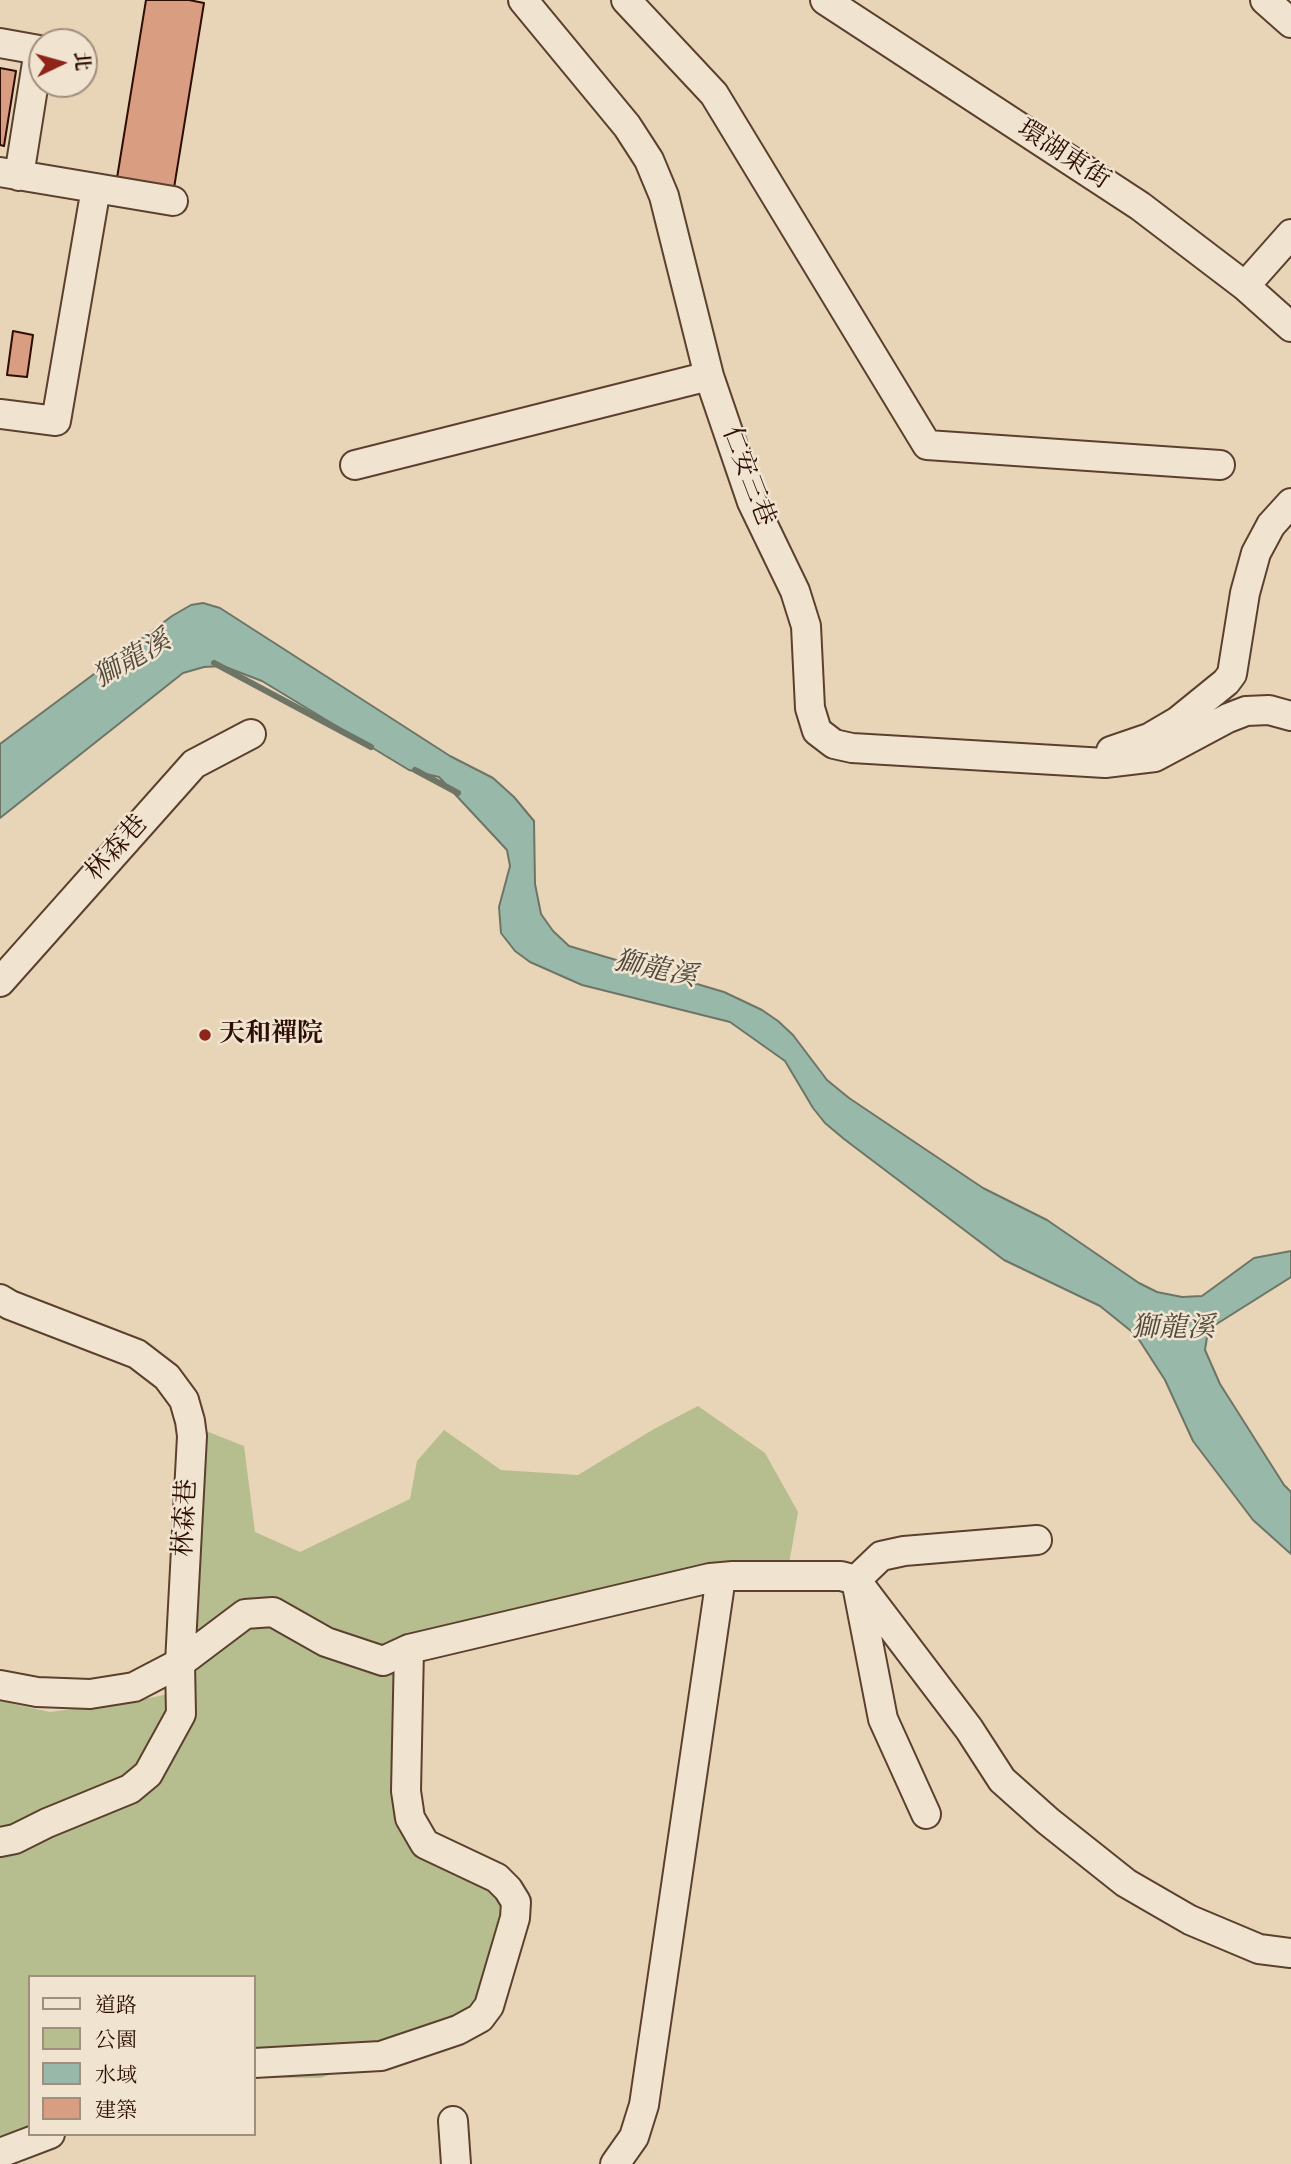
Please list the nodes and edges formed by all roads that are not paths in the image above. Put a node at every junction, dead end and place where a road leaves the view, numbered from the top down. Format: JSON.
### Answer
{"nodes":[{"id":1,"x":523,"y":0,"type":"edge"},
{"id":2,"x":626,"y":0,"type":"edge"},
{"id":3,"x":825,"y":0,"type":"edge"},
{"id":4,"x":1265,"y":0,"type":"edge"},
{"id":5,"x":1291,"y":23,"type":"edge"},
{"id":6,"x":0,"y":43,"type":"edge"},
{"id":7,"x":10,"y":174,"type":"edge"},
{"id":8,"x":96,"y":188,"type":"junction"},
{"id":9,"x":173,"y":201,"type":"dead end"},
{"id":10,"x":1291,"y":234,"type":"edge"},
{"id":11,"x":1245,"y":286,"type":"junction"},
{"id":12,"x":1291,"y":327,"type":"edge"},
{"id":13,"x":709,"y":376,"type":"junction"},
{"id":14,"x":0,"y":414,"type":"edge"},
{"id":15,"x":355,"y":465,"type":"dead end"},
{"id":16,"x":1220,"y":465,"type":"dead end"},
{"id":17,"x":1291,"y":503,"type":"edge"},
{"id":18,"x":1291,"y":716,"type":"edge"},
{"id":19,"x":251,"y":733,"type":"dead end"},
{"id":20,"x":1082,"y":762,"type":"junction"},
{"id":21,"x":0,"y":982,"type":"edge"},
{"id":22,"x":0,"y":1299,"type":"edge"},
{"id":23,"x":1037,"y":1540,"type":"dead end"},
{"id":24,"x":721,"y":1577,"type":"junction"},
{"id":25,"x":856,"y":1580,"type":"junction"},
{"id":26,"x":409,"y":1649,"type":"junction"},
{"id":27,"x":180,"y":1663,"type":"junction"},
{"id":28,"x":0,"y":1685,"type":"edge"},
{"id":29,"x":926,"y":1814,"type":"dead end"},
{"id":30,"x":0,"y":1842,"type":"edge"},
{"id":31,"x":1291,"y":1953,"type":"edge"},
{"id":32,"x":256,"y":2063,"type":"edge"},
{"id":33,"x":453,"y":2121,"type":"dead end"},
{"id":34,"x":45,"y":2136,"type":"edge"},
{"id":35,"x":0,"y":2153,"type":"edge"},
{"id":36,"x":456,"y":2164,"type":"edge"},
{"id":37,"x":615,"y":2164,"type":"edge"}],
"edges":[{"from":1,"to":13,"type":"street","name":"仁安三巷"},
{"from":2,"to":16,"type":"street"},
{"from":3,"to":11,"type":"street","name":"環湖東街"},
{"from":4,"to":5,"type":"street"},
{"from":6,"to":7,"type":"street"},
{"from":7,"to":8,"type":"street"},
{"from":8,"to":9,"type":"street"},
{"from":8,"to":14,"type":"street"},
{"from":10,"to":11,"type":"street"},
{"from":11,"to":12,"type":"street","name":"環湖東街"},
{"from":13,"to":15,"type":"street"},
{"from":13,"to":20,"type":"street","name":"仁安三巷"},
{"from":17,"to":20,"type":"street"},
{"from":18,"to":20,"type":"street"},
{"from":19,"to":21,"type":"street","name":"林森巷"},
{"from":22,"to":27,"type":"street","name":"林森巷"},
{"from":23,"to":25,"type":"street"},
{"from":24,"to":25,"type":"street"},
{"from":24,"to":26,"type":"street"},
{"from":24,"to":37,"type":"street"},
{"from":25,"to":29,"type":"street"},
{"from":25,"to":31,"type":"street"},
{"from":26,"to":27,"type":"street"},
{"from":26,"to":32,"type":"street"},
{"from":27,"to":28,"type":"street"},
{"from":27,"to":30,"type":"street","name":"林森巷"},
{"from":33,"to":36,"type":"street"},
{"from":34,"to":35,"type":"street"}]}
